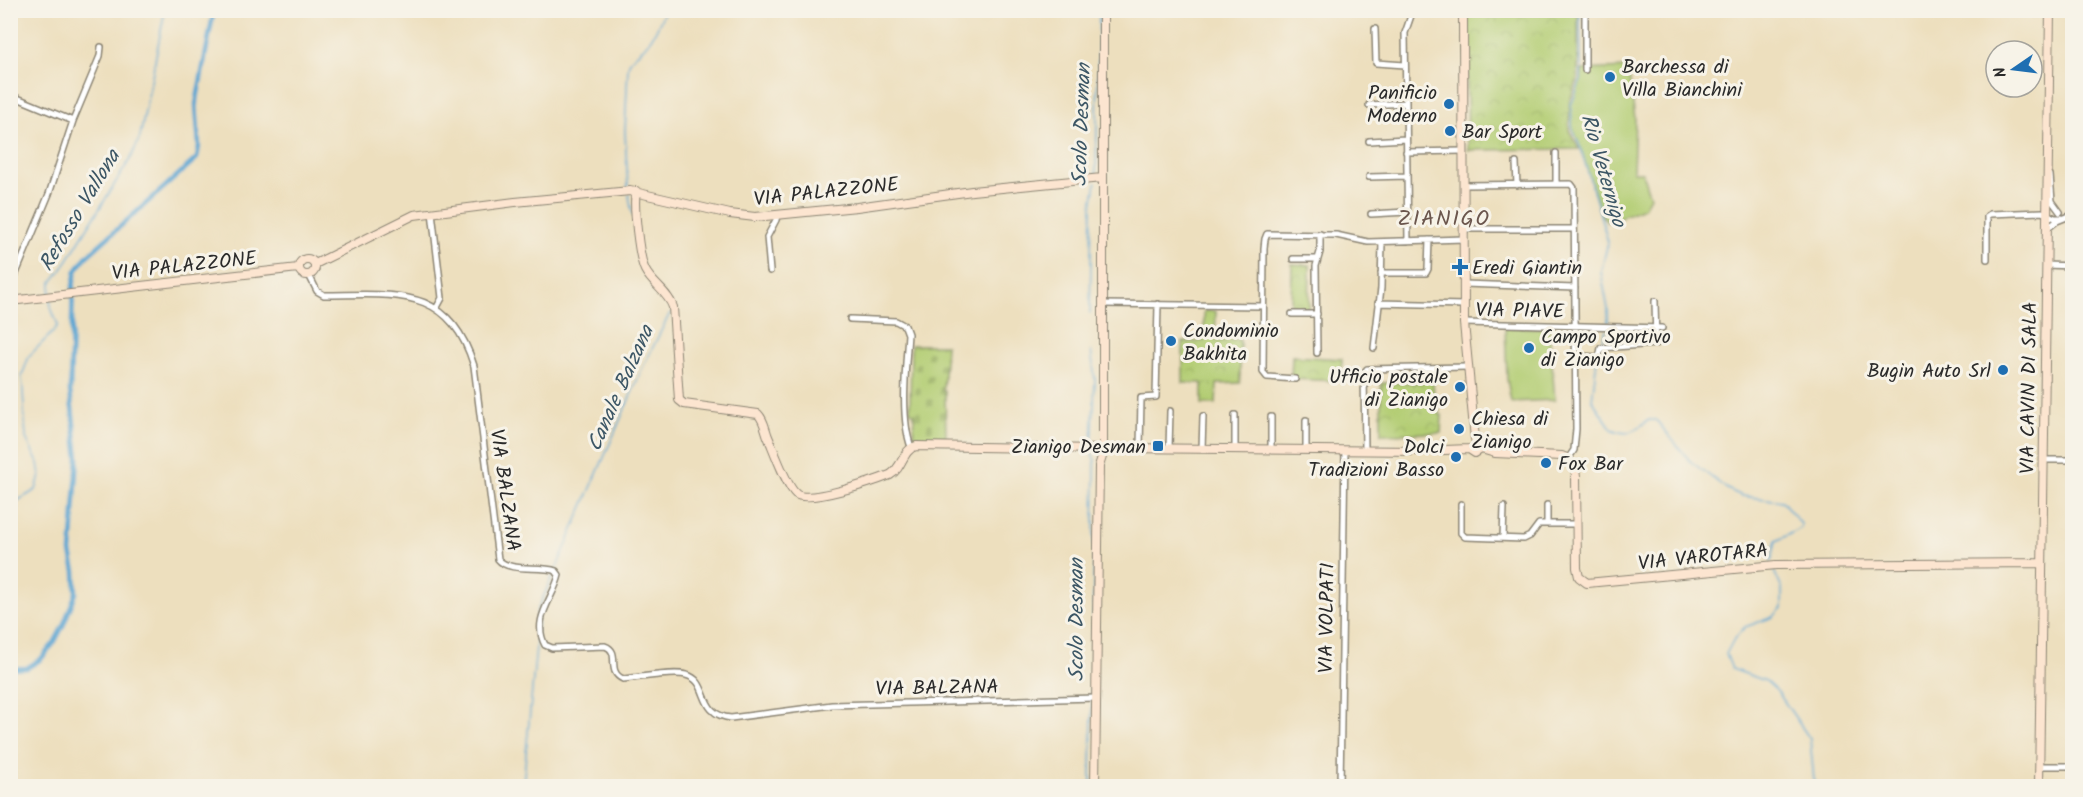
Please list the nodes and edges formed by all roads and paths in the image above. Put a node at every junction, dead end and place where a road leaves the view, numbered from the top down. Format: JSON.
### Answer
{"nodes":[{"id":1,"x":13,"y":10,"type":"edge"},
{"id":2,"x":1103,"y":10,"type":"edge"},
{"id":3,"x":1413,"y":10,"type":"edge"},
{"id":4,"x":1464,"y":10,"type":"edge"},
{"id":5,"x":1585,"y":10,"type":"edge"},
{"id":6,"x":2050,"y":10,"type":"edge"},
{"id":7,"x":10,"y":16,"type":"edge"},
{"id":8,"x":1375,"y":29,"type":"dead end"},
{"id":9,"x":101,"y":47,"type":"dead end"},
{"id":10,"x":1405,"y":64,"type":"junction"},
{"id":11,"x":1585,"y":70,"type":"dead end"},
{"id":12,"x":10,"y":95,"type":"edge"},
{"id":13,"x":1406,"y":103,"type":"junction"},
{"id":14,"x":1369,"y":105,"type":"dead end"},
{"id":15,"x":73,"y":121,"type":"junction"},
{"id":16,"x":1406,"y":139,"type":"junction"},
{"id":17,"x":1369,"y":141,"type":"dead end"},
{"id":18,"x":1464,"y":151,"type":"junction"},
{"id":19,"x":1406,"y":152,"type":"junction"},
{"id":20,"x":1556,"y":153,"type":"dead end"},
{"id":21,"x":1516,"y":163,"type":"dead end"},
{"id":22,"x":2048,"y":168,"type":"junction"},
{"id":23,"x":1407,"y":176,"type":"junction"},
{"id":24,"x":1369,"y":177,"type":"dead end"},
{"id":25,"x":1098,"y":180,"type":"junction"},
{"id":26,"x":1556,"y":184,"type":"junction"},
{"id":27,"x":1464,"y":185,"type":"junction"},
{"id":28,"x":1516,"y":185,"type":"junction"},
{"id":29,"x":631,"y":191,"type":"junction"},
{"id":30,"x":432,"y":212,"type":"junction"},
{"id":31,"x":1407,"y":212,"type":"junction"},
{"id":32,"x":2060,"y":212,"type":"junction"},
{"id":33,"x":1371,"y":214,"type":"dead end"},
{"id":34,"x":2047,"y":214,"type":"junction"},
{"id":35,"x":777,"y":215,"type":"junction"},
{"id":36,"x":2073,"y":215,"type":"edge"},
{"id":37,"x":2062,"y":218,"type":"junction"},
{"id":38,"x":1464,"y":229,"type":"junction"},
{"id":39,"x":1574,"y":229,"type":"junction"},
{"id":40,"x":2047,"y":229,"type":"junction"},
{"id":41,"x":1320,"y":234,"type":"junction"},
{"id":42,"x":1464,"y":239,"type":"junction"},
{"id":43,"x":1429,"y":240,"type":"junction"},
{"id":44,"x":1408,"y":241,"type":"junction"},
{"id":45,"x":1382,"y":242,"type":"junction"},
{"id":46,"x":1293,"y":259,"type":"dead end"},
{"id":47,"x":1317,"y":259,"type":"junction"},
{"id":48,"x":1987,"y":259,"type":"dead end"},
{"id":49,"x":315,"y":264,"type":"junction"},
{"id":50,"x":2046,"y":265,"type":"junction"},
{"id":51,"x":2073,"y":266,"type":"edge"},
{"id":52,"x":298,"y":268,"type":"junction"},
{"id":53,"x":770,"y":271,"type":"dead end"},
{"id":54,"x":1381,"y":273,"type":"junction"},
{"id":55,"x":309,"y":275,"type":"junction"},
{"id":56,"x":1464,"y":284,"type":"junction"},
{"id":57,"x":10,"y":288,"type":"edge"},
{"id":58,"x":1575,"y":288,"type":"junction"},
{"id":59,"x":10,"y":301,"type":"edge"},
{"id":60,"x":1655,"y":301,"type":"dead end"},
{"id":61,"x":1378,"y":303,"type":"junction"},
{"id":62,"x":1102,"y":304,"type":"junction"},
{"id":63,"x":1158,"y":304,"type":"junction"},
{"id":64,"x":1464,"y":305,"type":"junction"},
{"id":65,"x":1263,"y":306,"type":"junction"},
{"id":66,"x":436,"y":309,"type":"junction"},
{"id":67,"x":1292,"y":314,"type":"dead end"},
{"id":68,"x":1317,"y":314,"type":"junction"},
{"id":69,"x":850,"y":319,"type":"dead end"},
{"id":70,"x":1464,"y":323,"type":"junction"},
{"id":71,"x":1575,"y":326,"type":"junction"},
{"id":72,"x":1659,"y":328,"type":"junction"},
{"id":73,"x":1374,"y":348,"type":"dead end"},
{"id":74,"x":1317,"y":353,"type":"dead end"},
{"id":75,"x":1575,"y":356,"type":"junction"},
{"id":76,"x":1468,"y":367,"type":"junction"},
{"id":77,"x":1295,"y":379,"type":"dead end"},
{"id":78,"x":1170,"y":411,"type":"dead end"},
{"id":79,"x":1235,"y":415,"type":"dead end"},
{"id":80,"x":1203,"y":416,"type":"dead end"},
{"id":81,"x":1271,"y":417,"type":"dead end"},
{"id":82,"x":1306,"y":420,"type":"dead end"},
{"id":83,"x":1474,"y":439,"type":"junction"},
{"id":84,"x":911,"y":447,"type":"junction"},
{"id":85,"x":1140,"y":448,"type":"junction"},
{"id":86,"x":1469,"y":448,"type":"junction"},
{"id":87,"x":1169,"y":449,"type":"junction"},
{"id":88,"x":1202,"y":449,"type":"junction"},
{"id":89,"x":1235,"y":449,"type":"junction"},
{"id":90,"x":1481,"y":449,"type":"junction"},
{"id":91,"x":1271,"y":450,"type":"junction"},
{"id":92,"x":1306,"y":450,"type":"junction"},
{"id":93,"x":1345,"y":450,"type":"junction"},
{"id":94,"x":1365,"y":450,"type":"junction"},
{"id":95,"x":1103,"y":454,"type":"junction"},
{"id":96,"x":1568,"y":459,"type":"junction"},
{"id":97,"x":2072,"y":459,"type":"edge"},
{"id":98,"x":2048,"y":460,"type":"dead end"},
{"id":99,"x":1461,"y":504,"type":"dead end"},
{"id":100,"x":1547,"y":506,"type":"dead end"},
{"id":101,"x":1504,"y":507,"type":"dead end"},
{"id":102,"x":1547,"y":524,"type":"junction"},
{"id":103,"x":1576,"y":524,"type":"junction"},
{"id":104,"x":1503,"y":538,"type":"junction"},
{"id":105,"x":2042,"y":563,"type":"junction"},
{"id":106,"x":1093,"y":698,"type":"junction"},
{"id":107,"x":2039,"y":766,"type":"junction"},
{"id":108,"x":2073,"y":766,"type":"edge"},
{"id":109,"x":1095,"y":786,"type":"edge"},
{"id":110,"x":1340,"y":786,"type":"edge"},
{"id":111,"x":2039,"y":786,"type":"edge"}],
"edges":[{"from":1,"to":7,"type":"street"},
{"from":2,"to":25,"type":"street"},
{"from":3,"to":10,"type":"street"},
{"from":4,"to":18,"type":"street"},
{"from":5,"to":11,"type":"street"},
{"from":6,"to":22,"type":"street","name":"VIA CAVIN DI SALA"},
{"from":8,"to":10,"type":"street"},
{"from":9,"to":15,"type":"street"},
{"from":10,"to":13,"type":"street"},
{"from":12,"to":15,"type":"street"},
{"from":13,"to":14,"type":"street"},
{"from":13,"to":16,"type":"street"},
{"from":15,"to":57,"type":"street"},
{"from":16,"to":17,"type":"street"},
{"from":16,"to":19,"type":"street"},
{"from":18,"to":19,"type":"street"},
{"from":18,"to":27,"type":"street"},
{"from":19,"to":23,"type":"street"},
{"from":20,"to":26,"type":"street"},
{"from":21,"to":28,"type":"street"},
{"from":22,"to":32,"type":"street"},
{"from":22,"to":34,"type":"street","name":"VIA CAVIN DI SALA"},
{"from":23,"to":24,"type":"street"},
{"from":23,"to":31,"type":"street"},
{"from":25,"to":35,"type":"street","name":"VIA PALAZZONE"},
{"from":25,"to":62,"type":"street"},
{"from":26,"to":28,"type":"street"},
{"from":26,"to":39,"type":"street"},
{"from":27,"to":28,"type":"street"},
{"from":27,"to":38,"type":"street"},
{"from":29,"to":30,"type":"street","name":"VIA PALAZZONE"},
{"from":29,"to":35,"type":"street","name":"VIA PALAZZONE"},
{"from":29,"to":84,"type":"street"},
{"from":30,"to":49,"type":"street","name":"VIA PALAZZONE"},
{"from":30,"to":66,"type":"street"},
{"from":31,"to":33,"type":"street"},
{"from":31,"to":44,"type":"street"},
{"from":32,"to":34,"type":"street"},
{"from":32,"to":36,"type":"street"},
{"from":34,"to":37,"type":"street"},
{"from":34,"to":40,"type":"street","name":"VIA CAVIN DI SALA"},
{"from":34,"to":48,"type":"street"},
{"from":35,"to":53,"type":"street"},
{"from":36,"to":37,"type":"street"},
{"from":37,"to":40,"type":"street"},
{"from":38,"to":39,"type":"street"},
{"from":38,"to":42,"type":"street"},
{"from":39,"to":58,"type":"street"},
{"from":40,"to":50,"type":"street","name":"VIA CAVIN DI SALA"},
{"from":41,"to":45,"type":"street"},
{"from":41,"to":47,"type":"street"},
{"from":41,"to":65,"type":"street"},
{"from":42,"to":43,"type":"street"},
{"from":42,"to":56,"type":"street"},
{"from":43,"to":44,"type":"street"},
{"from":43,"to":54,"type":"street"},
{"from":44,"to":45,"type":"street"},
{"from":45,"to":54,"type":"street"},
{"from":46,"to":47,"type":"street"},
{"from":47,"to":68,"type":"street"},
{"from":49,"to":52,"type":"street","name":"VIA PALAZZONE"},
{"from":49,"to":55,"type":"street"},
{"from":50,"to":51,"type":"street"},
{"from":50,"to":105,"type":"street","name":"VIA CAVIN DI SALA"},
{"from":52,"to":55,"type":"street"},
{"from":52,"to":59,"type":"street","name":"VIA PALAZZONE"},
{"from":54,"to":61,"type":"street"},
{"from":55,"to":66,"type":"street","name":"VIA BALZANA"},
{"from":56,"to":58,"type":"street"},
{"from":56,"to":64,"type":"street"},
{"from":58,"to":71,"type":"street"},
{"from":60,"to":72,"type":"street"},
{"from":61,"to":64,"type":"street"},
{"from":61,"to":73,"type":"street"},
{"from":62,"to":63,"type":"street"},
{"from":62,"to":95,"type":"street"},
{"from":63,"to":65,"type":"street"},
{"from":63,"to":85,"type":"street"},
{"from":64,"to":70,"type":"street"},
{"from":65,"to":77,"type":"street"},
{"from":66,"to":106,"type":"street","name":"VIA BALZANA"},
{"from":67,"to":68,"type":"street"},
{"from":68,"to":74,"type":"street"},
{"from":69,"to":84,"type":"street"},
{"from":70,"to":71,"type":"street","name":"VIA PIAVE"},
{"from":70,"to":76,"type":"street"},
{"from":71,"to":72,"type":"street","name":"VIA PIAVE"},
{"from":71,"to":75,"type":"street"},
{"from":72,"to":75,"type":"street"},
{"from":75,"to":96,"type":"street"},
{"from":76,"to":83,"type":"street"},
{"from":76,"to":94,"type":"street"},
{"from":78,"to":87,"type":"street"},
{"from":79,"to":89,"type":"street"},
{"from":80,"to":88,"type":"street"},
{"from":81,"to":91,"type":"street"},
{"from":82,"to":92,"type":"street"},
{"from":83,"to":86,"type":"street"},
{"from":83,"to":90,"type":"street"},
{"from":84,"to":95,"type":"street"},
{"from":85,"to":87,"type":"street"},
{"from":85,"to":95,"type":"street"},
{"from":86,"to":90,"type":"street"},
{"from":86,"to":94,"type":"street"},
{"from":87,"to":88,"type":"street"},
{"from":88,"to":89,"type":"street"},
{"from":89,"to":91,"type":"street"},
{"from":90,"to":96,"type":"street"},
{"from":91,"to":92,"type":"street"},
{"from":92,"to":93,"type":"street"},
{"from":93,"to":94,"type":"street"},
{"from":93,"to":110,"type":"street","name":"VIA VOLPATI"},
{"from":95,"to":106,"type":"street"},
{"from":96,"to":103,"type":"street","name":"VIA VAROTARA"},
{"from":97,"to":98,"type":"street"},
{"from":99,"to":104,"type":"street"},
{"from":100,"to":102,"type":"street"},
{"from":101,"to":104,"type":"street"},
{"from":102,"to":103,"type":"street"},
{"from":102,"to":104,"type":"street"},
{"from":103,"to":105,"type":"street","name":"VIA VAROTARA"},
{"from":105,"to":107,"type":"street","name":"VIA CAVIN DI SALA"},
{"from":106,"to":109,"type":"street"},
{"from":107,"to":108,"type":"street"},
{"from":107,"to":111,"type":"street","name":"VIA CAVIN DI SALA"}]}
